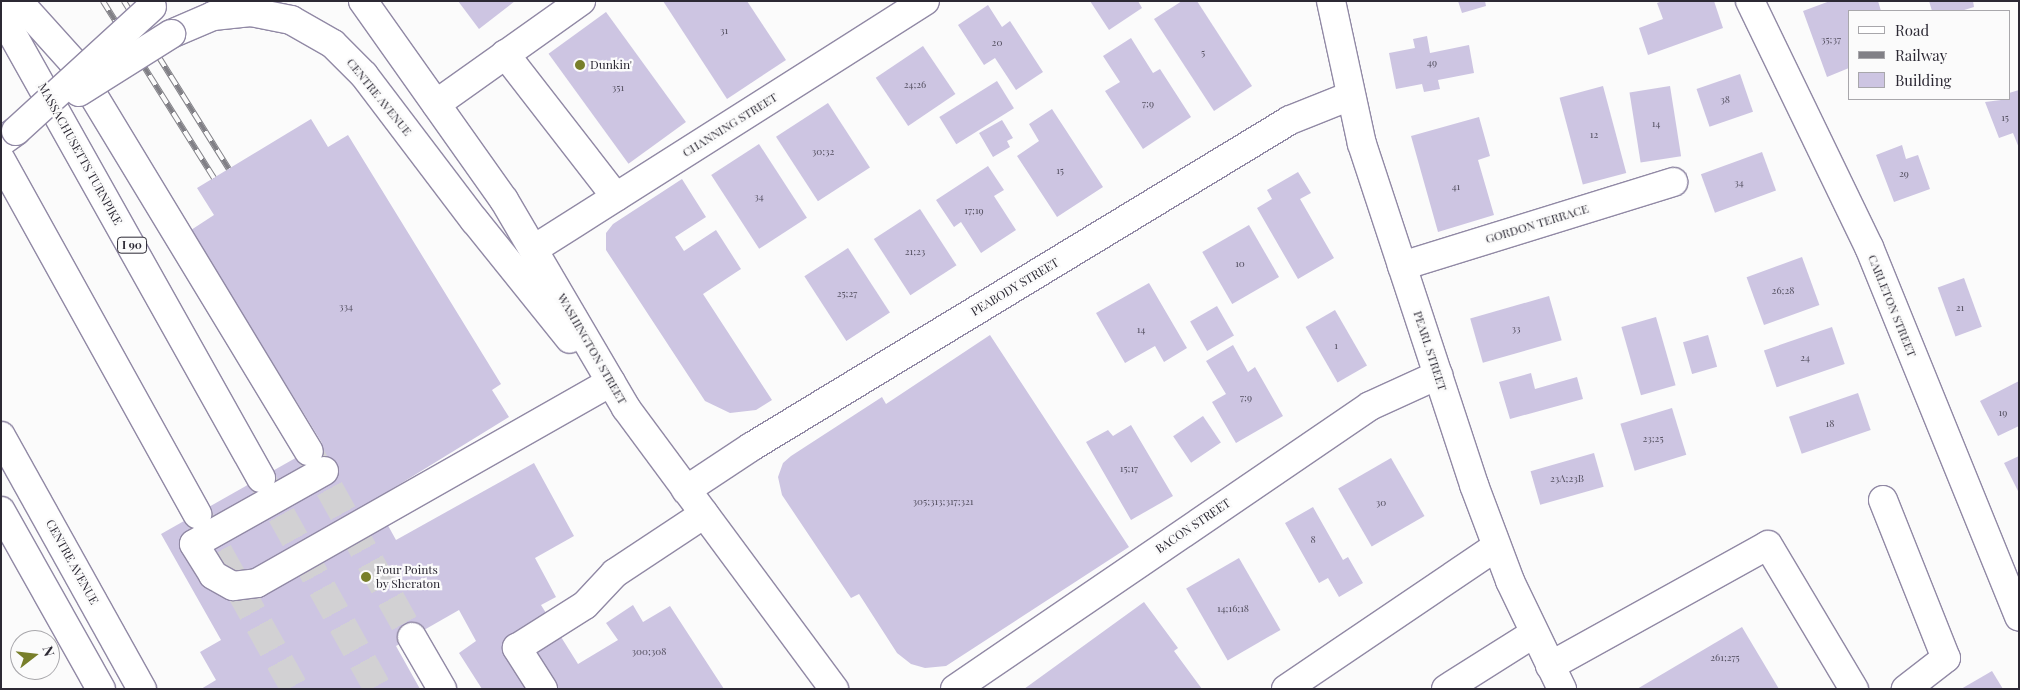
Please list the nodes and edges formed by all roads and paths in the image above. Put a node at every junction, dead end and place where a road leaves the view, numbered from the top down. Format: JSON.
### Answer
{"nodes":[{"id":1,"x":18,"y":1,"type":"edge"},
{"id":2,"x":363,"y":1,"type":"edge"},
{"id":3,"x":581,"y":1,"type":"edge"},
{"id":4,"x":926,"y":1,"type":"edge"},
{"id":5,"x":1331,"y":1,"type":"edge"},
{"id":6,"x":1750,"y":1,"type":"edge"},
{"id":7,"x":155,"y":4,"type":"edge"},
{"id":8,"x":1,"y":14,"type":"edge"},
{"id":9,"x":505,"y":54,"type":"junction"},
{"id":10,"x":1350,"y":96,"type":"junction"},
{"id":11,"x":436,"y":104,"type":"junction"},
{"id":12,"x":9,"y":136,"type":"edge"},
{"id":13,"x":1,"y":160,"type":"edge"},
{"id":14,"x":1673,"y":182,"type":"dead end"},
{"id":15,"x":616,"y":197,"type":"junction"},
{"id":16,"x":534,"y":249,"type":"junction"},
{"id":17,"x":1402,"y":266,"type":"junction"},
{"id":18,"x":1438,"y":375,"type":"junction"},
{"id":19,"x":609,"y":383,"type":"junction"},
{"id":20,"x":1,"y":436,"type":"edge"},
{"id":21,"x":261,"y":478,"type":"tunnel mouth"},
{"id":22,"x":686,"y":490,"type":"junction"},
{"id":23,"x":1883,"y":500,"type":"dead end"},
{"id":24,"x":1,"y":511,"type":"edge"},
{"id":25,"x":198,"y":514,"type":"tunnel mouth"},
{"id":26,"x":704,"y":514,"type":"junction"},
{"id":27,"x":1496,"y":547,"type":"junction"},
{"id":28,"x":2019,"y":617,"type":"edge"},
{"id":29,"x":1533,"y":634,"type":"junction"},
{"id":30,"x":412,"y":637,"type":"tunnel mouth"},
{"id":31,"x":1556,"y":677,"type":"edge"},
{"id":32,"x":1917,"y":686,"type":"edge"},
{"id":33,"x":101,"y":689,"type":"edge"},
{"id":34,"x":142,"y":689,"type":"edge"},
{"id":35,"x":442,"y":689,"type":"edge"},
{"id":36,"x":543,"y":689,"type":"edge"},
{"id":37,"x":834,"y":689,"type":"edge"},
{"id":38,"x":954,"y":689,"type":"edge"},
{"id":39,"x":1286,"y":689,"type":"edge"},
{"id":40,"x":1446,"y":689,"type":"edge"},
{"id":41,"x":1854,"y":689,"type":"edge"}],
"edges":[{"from":1,"to":19,"type":"main road"},
{"from":2,"to":11,"type":"main road","name":"WASHINGTON STREET"},
{"from":3,"to":9,"type":"main road"},
{"from":4,"to":15,"type":"main road","name":"CHANNING STREET"},
{"from":5,"to":10,"type":"main road","name":"PEARL STREET"},
{"from":6,"to":28,"type":"main road","name":"CARLETON STREET"},
{"from":7,"to":12,"type":"main road","name":"CENTRE AVENUE","bridge":true},
{"from":8,"to":21,"type":"main road","name":"MASSACHUSETTS TURNPIKE","number":"I 90"},
{"from":9,"to":11,"type":"main road"},
{"from":9,"to":15,"type":"main road"},
{"from":10,"to":17,"type":"main road","name":"PEARL STREET"},
{"from":10,"to":22,"type":"main road","name":"PEABODY STREET"},
{"from":11,"to":16,"type":"main road","name":"WASHINGTON STREET"},
{"from":12,"to":19,"type":"main road","name":"CENTRE AVENUE","bridge":true},
{"from":13,"to":25,"type":"main road"},
{"from":14,"to":17,"type":"main road","name":"GORDON TERRACE"},
{"from":15,"to":16,"type":"main road","name":"CHANNING STREET"},
{"from":16,"to":19,"type":"main road","name":"WASHINGTON STREET"},
{"from":17,"to":18,"type":"main road","name":"PEARL STREET"},
{"from":18,"to":27,"type":"main road","name":"PEARL STREET"},
{"from":18,"to":38,"type":"main road","name":"BACON STREET"},
{"from":19,"to":22,"type":"main road","name":"WASHINGTON STREET"},
{"from":20,"to":34,"type":"main road","name":"CENTRE AVENUE"},
{"from":22,"to":26,"type":"main road","name":"WASHINGTON STREET"},
{"from":23,"to":32,"type":"main road"},
{"from":24,"to":33,"type":"main road"},
{"from":26,"to":36,"type":"main road"},
{"from":26,"to":37,"type":"main road","name":"WASHINGTON STREET"},
{"from":27,"to":29,"type":"main road","name":"PEARL STREET"},
{"from":27,"to":39,"type":"main road"},
{"from":29,"to":31,"type":"main road","name":"PEARL STREET"},
{"from":29,"to":40,"type":"main road"},
{"from":30,"to":35,"type":"main road"},
{"from":31,"to":41,"type":"main road"}]}
